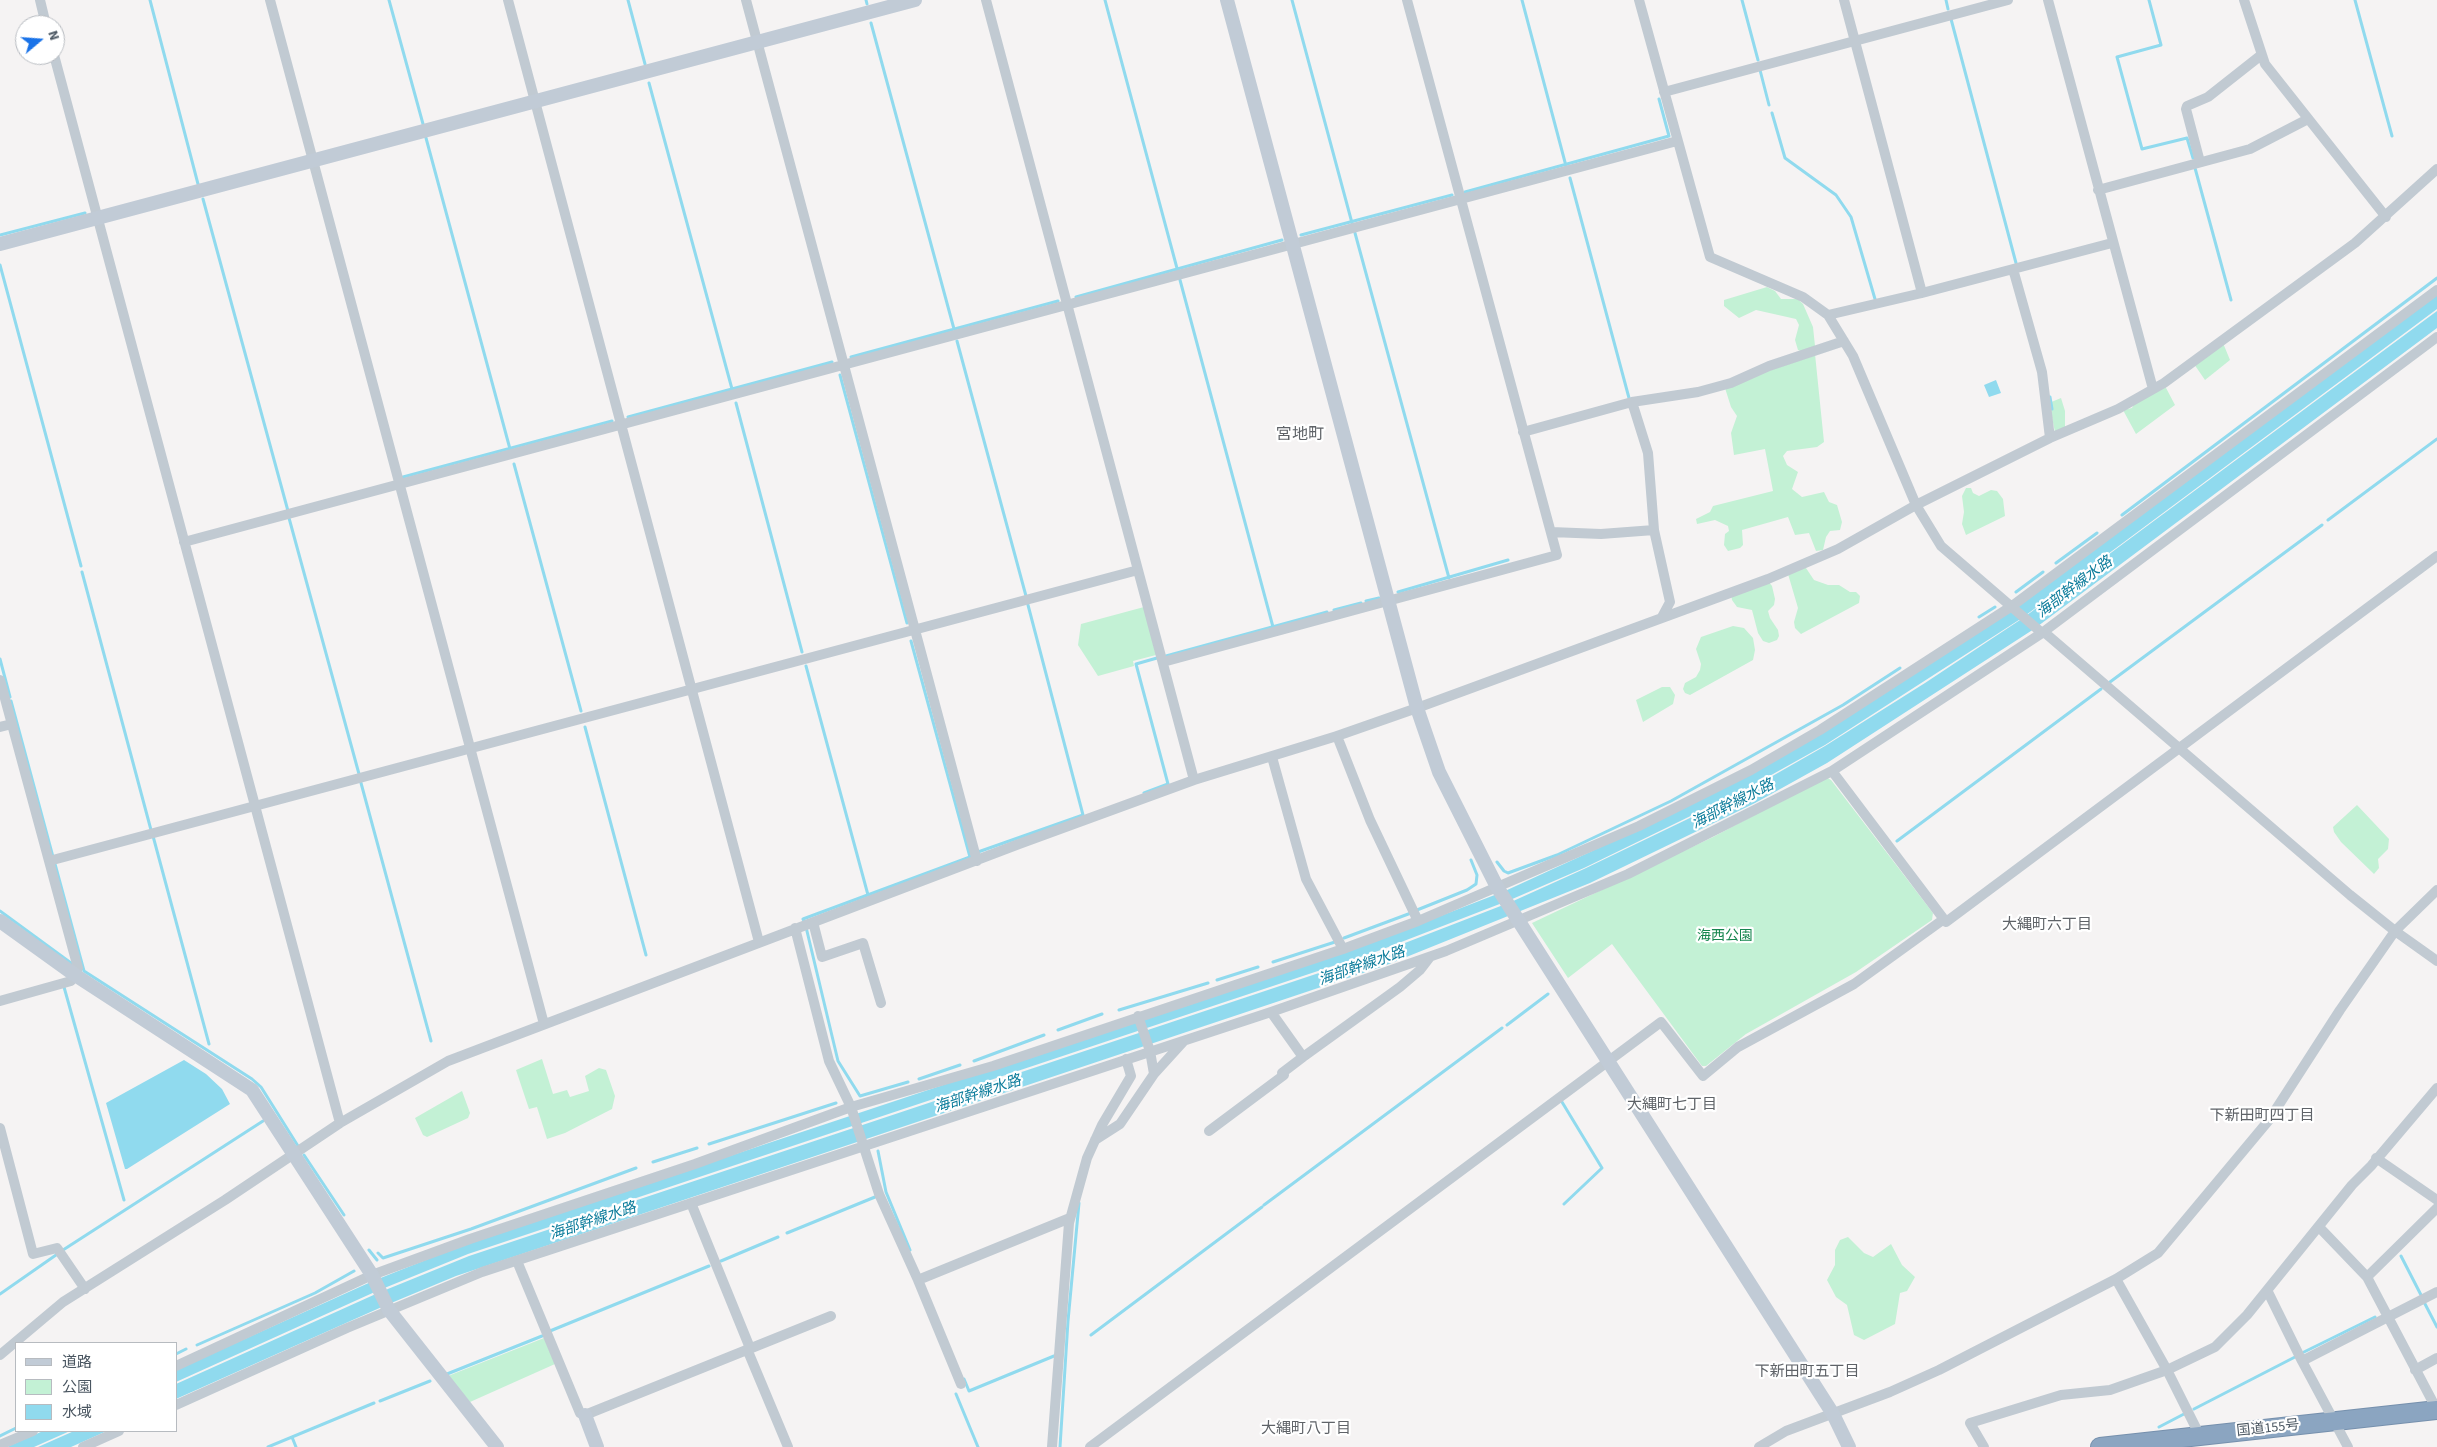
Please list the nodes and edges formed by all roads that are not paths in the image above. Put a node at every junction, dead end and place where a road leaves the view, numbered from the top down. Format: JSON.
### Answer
{"nodes":[{"id":1,"x":40,"y":0,"type":"edge"},
{"id":2,"x":270,"y":0,"type":"edge"},
{"id":3,"x":508,"y":0,"type":"edge"},
{"id":4,"x":746,"y":0,"type":"edge"},
{"id":5,"x":915,"y":0,"type":"edge"},
{"id":6,"x":986,"y":0,"type":"edge"},
{"id":7,"x":1227,"y":0,"type":"edge"},
{"id":8,"x":1407,"y":0,"type":"edge"},
{"id":9,"x":1639,"y":0,"type":"edge"},
{"id":10,"x":1844,"y":0,"type":"edge"},
{"id":11,"x":2008,"y":0,"type":"edge"},
{"id":12,"x":2048,"y":0,"type":"edge"},
{"id":13,"x":2244,"y":0,"type":"edge"},
{"id":14,"x":44,"y":15,"type":"edge"},
{"id":15,"x":757,"y":41,"type":"junction"},
{"id":16,"x":1855,"y":41,"type":"junction"},
{"id":17,"x":2260,"y":56,"type":"junction"},
{"id":18,"x":57,"y":65,"type":"edge"},
{"id":19,"x":1664,"y":92,"type":"junction"},
{"id":20,"x":535,"y":101,"type":"junction"},
{"id":21,"x":2308,"y":119,"type":"junction"},
{"id":22,"x":1677,"y":141,"type":"junction"},
{"id":23,"x":313,"y":160,"type":"junction"},
{"id":24,"x":2200,"y":162,"type":"junction"},
{"id":25,"x":2437,"y":169,"type":"edge"},
{"id":26,"x":2098,"y":190,"type":"junction"},
{"id":27,"x":1461,"y":199,"type":"junction"},
{"id":28,"x":2386,"y":217,"type":"junction"},
{"id":29,"x":98,"y":218,"type":"junction"},
{"id":30,"x":2112,"y":243,"type":"junction"},
{"id":31,"x":0,"y":244,"type":"edge"},
{"id":32,"x":1292,"y":244,"type":"junction"},
{"id":33,"x":2013,"y":269,"type":"junction"},
{"id":34,"x":2437,"y":290,"type":"edge"},
{"id":35,"x":1922,"y":293,"type":"junction"},
{"id":36,"x":1068,"y":305,"type":"junction"},
{"id":37,"x":1828,"y":315,"type":"junction"},
{"id":38,"x":2437,"y":336,"type":"edge"},
{"id":39,"x":1844,"y":341,"type":"junction"},
{"id":40,"x":844,"y":365,"type":"junction"},
{"id":41,"x":2153,"y":389,"type":"junction"},
{"id":42,"x":1632,"y":402,"type":"junction"},
{"id":43,"x":622,"y":425,"type":"junction"},
{"id":44,"x":1523,"y":432,"type":"junction"},
{"id":45,"x":2050,"y":438,"type":"junction"},
{"id":46,"x":400,"y":484,"type":"junction"},
{"id":47,"x":1916,"y":505,"type":"junction"},
{"id":48,"x":1654,"y":530,"type":"junction"},
{"id":49,"x":1551,"y":532,"type":"junction"},
{"id":50,"x":184,"y":542,"type":"junction"},
{"id":51,"x":2437,"y":556,"type":"edge"},
{"id":52,"x":1138,"y":570,"type":"junction"},
{"id":53,"x":1388,"y":602,"type":"junction"},
{"id":54,"x":1670,"y":602,"type":"junction"},
{"id":55,"x":1688,"y":607,"type":"junction"},
{"id":56,"x":2013,"y":607,"type":"junction"},
{"id":57,"x":1662,"y":617,"type":"junction"},
{"id":58,"x":914,"y":629,"type":"junction"},
{"id":59,"x":2041,"y":631,"type":"junction"},
{"id":60,"x":1163,"y":662,"type":"junction"},
{"id":61,"x":0,"y":680,"type":"edge"},
{"id":62,"x":692,"y":689,"type":"junction"},
{"id":63,"x":1417,"y":708,"type":"junction"},
{"id":64,"x":12,"y":724,"type":"junction"},
{"id":65,"x":0,"y":727,"type":"edge"},
{"id":66,"x":1337,"y":736,"type":"junction"},
{"id":67,"x":470,"y":748,"type":"junction"},
{"id":68,"x":2178,"y":748,"type":"junction"},
{"id":69,"x":1272,"y":757,"type":"junction"},
{"id":70,"x":1832,"y":771,"type":"junction"},
{"id":71,"x":1194,"y":780,"type":"junction"},
{"id":72,"x":255,"y":805,"type":"junction"},
{"id":73,"x":49,"y":861,"type":"junction"},
{"id":74,"x":977,"y":861,"type":"junction"},
{"id":75,"x":1498,"y":889,"type":"junction"},
{"id":76,"x":2437,"y":890,"type":"edge"},
{"id":77,"x":1517,"y":919,"type":"junction"},
{"id":78,"x":1944,"y":919,"type":"junction"},
{"id":79,"x":0,"y":921,"type":"edge"},
{"id":80,"x":1418,"y":921,"type":"junction"},
{"id":81,"x":814,"y":922,"type":"junction"},
{"id":82,"x":795,"y":928,"type":"junction"},
{"id":83,"x":2395,"y":931,"type":"junction"},
{"id":84,"x":759,"y":942,"type":"junction"},
{"id":85,"x":1343,"y":949,"type":"junction"},
{"id":86,"x":1430,"y":957,"type":"junction"},
{"id":87,"x":2437,"y":961,"type":"edge"},
{"id":88,"x":75,"y":975,"type":"junction"},
{"id":89,"x":0,"y":1001,"type":"edge"},
{"id":90,"x":881,"y":1003,"type":"dead end"},
{"id":91,"x":1271,"y":1012,"type":"junction"},
{"id":92,"x":1139,"y":1017,"type":"junction"},
{"id":93,"x":544,"y":1024,"type":"junction"},
{"id":94,"x":1184,"y":1040,"type":"junction"},
{"id":95,"x":1149,"y":1049,"type":"junction"},
{"id":96,"x":1303,"y":1056,"type":"junction"},
{"id":97,"x":1126,"y":1059,"type":"junction"},
{"id":98,"x":1608,"y":1062,"type":"junction"},
{"id":99,"x":1154,"y":1074,"type":"junction"},
{"id":100,"x":2437,"y":1088,"type":"edge"},
{"id":101,"x":851,"y":1107,"type":"junction"},
{"id":102,"x":340,"y":1123,"type":"junction"},
{"id":103,"x":0,"y":1128,"type":"edge"},
{"id":104,"x":1209,"y":1131,"type":"dead end"},
{"id":105,"x":1094,"y":1140,"type":"junction"},
{"id":106,"x":864,"y":1147,"type":"junction"},
{"id":107,"x":294,"y":1153,"type":"junction"},
{"id":108,"x":2376,"y":1158,"type":"junction"},
{"id":109,"x":2437,"y":1200,"type":"edge"},
{"id":110,"x":691,"y":1203,"type":"junction"},
{"id":111,"x":2437,"y":1208,"type":"edge"},
{"id":112,"x":1070,"y":1218,"type":"junction"},
{"id":113,"x":2319,"y":1227,"type":"junction"},
{"id":114,"x":517,"y":1261,"type":"junction"},
{"id":115,"x":373,"y":1277,"type":"junction"},
{"id":116,"x":2367,"y":1277,"type":"junction"},
{"id":117,"x":2116,"y":1279,"type":"junction"},
{"id":118,"x":918,"y":1280,"type":"junction"},
{"id":119,"x":85,"y":1288,"type":"junction"},
{"id":120,"x":2267,"y":1290,"type":"junction"},
{"id":121,"x":2437,"y":1292,"type":"edge"},
{"id":122,"x":387,"y":1308,"type":"junction"},
{"id":123,"x":831,"y":1316,"type":"dead end"},
{"id":124,"x":2387,"y":1317,"type":"junction"},
{"id":125,"x":15,"y":1342,"type":"edge"},
{"id":126,"x":15,"y":1342,"type":"edge"},
{"id":127,"x":748,"y":1348,"type":"junction"},
{"id":128,"x":0,"y":1355,"type":"edge"},
{"id":129,"x":2437,"y":1358,"type":"edge"},
{"id":130,"x":2302,"y":1360,"type":"junction"},
{"id":131,"x":178,"y":1365,"type":"edge"},
{"id":132,"x":2167,"y":1370,"type":"junction"},
{"id":133,"x":2415,"y":1370,"type":"junction"},
{"id":134,"x":961,"y":1384,"type":"dead end"},
{"id":135,"x":178,"y":1404,"type":"edge"},
{"id":136,"x":2437,"y":1410,"type":"edge"},
{"id":137,"x":1832,"y":1414,"type":"junction"},
{"id":138,"x":585,"y":1415,"type":"junction"},
{"id":139,"x":2335,"y":1421,"type":"junction"},
{"id":140,"x":31,"y":1432,"type":"edge"},
{"id":141,"x":117,"y":1432,"type":"edge"},
{"id":142,"x":2200,"y":1436,"type":"junction"},
{"id":143,"x":2150,"y":1444,"type":"edge"},
{"id":144,"x":0,"y":1445,"type":"edge"},
{"id":145,"x":83,"y":1447,"type":"edge"},
{"id":146,"x":497,"y":1447,"type":"edge"},
{"id":147,"x":597,"y":1447,"type":"edge"},
{"id":148,"x":788,"y":1447,"type":"edge"},
{"id":149,"x":1052,"y":1447,"type":"edge"},
{"id":150,"x":1090,"y":1447,"type":"edge"},
{"id":151,"x":1759,"y":1447,"type":"edge"},
{"id":152,"x":1849,"y":1447,"type":"edge"},
{"id":153,"x":1984,"y":1447,"type":"edge"},
{"id":154,"x":2100,"y":1447,"type":"edge"},
{"id":155,"x":2348,"y":1447,"type":"edge"}],
"edges":[{"from":1,"to":14,"type":"street"},
{"from":2,"to":23,"type":"street"},
{"from":3,"to":20,"type":"street"},
{"from":4,"to":15,"type":"street"},
{"from":5,"to":15,"type":"street"},
{"from":6,"to":36,"type":"street"},
{"from":7,"to":32,"type":"street"},
{"from":8,"to":27,"type":"street"},
{"from":9,"to":19,"type":"street"},
{"from":10,"to":16,"type":"street"},
{"from":11,"to":16,"type":"street"},
{"from":12,"to":26,"type":"street"},
{"from":13,"to":17,"type":"street"},
{"from":15,"to":20,"type":"street"},
{"from":15,"to":40,"type":"street"},
{"from":16,"to":19,"type":"street"},
{"from":16,"to":35,"type":"street"},
{"from":17,"to":21,"type":"street"},
{"from":17,"to":24,"type":"street"},
{"from":18,"to":29,"type":"street"},
{"from":19,"to":22,"type":"street"},
{"from":20,"to":23,"type":"street"},
{"from":20,"to":43,"type":"street"},
{"from":21,"to":24,"type":"street"},
{"from":21,"to":28,"type":"street"},
{"from":22,"to":27,"type":"street"},
{"from":22,"to":37,"type":"street"},
{"from":23,"to":29,"type":"street"},
{"from":23,"to":46,"type":"street"},
{"from":24,"to":26,"type":"street"},
{"from":25,"to":28,"type":"street"},
{"from":26,"to":30,"type":"street"},
{"from":27,"to":32,"type":"street"},
{"from":27,"to":44,"type":"street"},
{"from":28,"to":41,"type":"street"},
{"from":29,"to":31,"type":"street"},
{"from":29,"to":50,"type":"street"},
{"from":30,"to":33,"type":"street"},
{"from":30,"to":41,"type":"street"},
{"from":32,"to":36,"type":"street"},
{"from":32,"to":53,"type":"street"},
{"from":33,"to":35,"type":"street"},
{"from":33,"to":45,"type":"street"},
{"from":34,"to":56,"type":"street"},
{"from":35,"to":37,"type":"street"},
{"from":36,"to":40,"type":"street"},
{"from":36,"to":52,"type":"street"},
{"from":37,"to":39,"type":"street"},
{"from":38,"to":59,"type":"street"},
{"from":39,"to":42,"type":"street"},
{"from":39,"to":47,"type":"street"},
{"from":40,"to":43,"type":"street"},
{"from":40,"to":58,"type":"street"},
{"from":41,"to":45,"type":"street"},
{"from":42,"to":44,"type":"street"},
{"from":42,"to":48,"type":"street"},
{"from":43,"to":46,"type":"street"},
{"from":43,"to":62,"type":"street"},
{"from":44,"to":49,"type":"street"},
{"from":45,"to":47,"type":"street"},
{"from":46,"to":50,"type":"street"},
{"from":46,"to":67,"type":"street"},
{"from":47,"to":55,"type":"street"},
{"from":47,"to":56,"type":"street"},
{"from":48,"to":49,"type":"street"},
{"from":48,"to":54,"type":"street"},
{"from":49,"to":53,"type":"street"},
{"from":50,"to":72,"type":"street"},
{"from":51,"to":68,"type":"street"},
{"from":52,"to":58,"type":"street"},
{"from":52,"to":60,"type":"street"},
{"from":53,"to":60,"type":"street"},
{"from":53,"to":63,"type":"street"},
{"from":54,"to":55,"type":"street"},
{"from":54,"to":57,"type":"street"},
{"from":55,"to":57,"type":"street"},
{"from":56,"to":59,"type":"street"},
{"from":56,"to":75,"type":"street"},
{"from":57,"to":63,"type":"street"},
{"from":58,"to":62,"type":"street"},
{"from":58,"to":74,"type":"street"},
{"from":59,"to":68,"type":"street"},
{"from":59,"to":70,"type":"street"},
{"from":60,"to":71,"type":"street"},
{"from":61,"to":64,"type":"street"},
{"from":62,"to":67,"type":"street"},
{"from":62,"to":84,"type":"street"},
{"from":63,"to":66,"type":"street"},
{"from":63,"to":75,"type":"street"},
{"from":64,"to":65,"type":"street"},
{"from":64,"to":73,"type":"street"},
{"from":66,"to":69,"type":"street"},
{"from":66,"to":80,"type":"street"},
{"from":67,"to":72,"type":"street"},
{"from":67,"to":93,"type":"street"},
{"from":68,"to":78,"type":"street"},
{"from":68,"to":83,"type":"street"},
{"from":69,"to":71,"type":"street"},
{"from":69,"to":85,"type":"street"},
{"from":70,"to":77,"type":"street"},
{"from":70,"to":78,"type":"street"},
{"from":71,"to":74,"type":"street"},
{"from":72,"to":73,"type":"street"},
{"from":72,"to":102,"type":"street"},
{"from":73,"to":88,"type":"street"},
{"from":74,"to":81,"type":"street"},
{"from":75,"to":77,"type":"street"},
{"from":75,"to":80,"type":"street"},
{"from":76,"to":83,"type":"street"},
{"from":77,"to":86,"type":"street"},
{"from":77,"to":98,"type":"street"},
{"from":78,"to":98,"type":"street"},
{"from":79,"to":88,"type":"street"},
{"from":80,"to":85,"type":"street"},
{"from":81,"to":82,"type":"street"},
{"from":81,"to":90,"type":"street"},
{"from":82,"to":84,"type":"street"},
{"from":82,"to":101,"type":"street"},
{"from":83,"to":87,"type":"street"},
{"from":83,"to":117,"type":"street"},
{"from":84,"to":93,"type":"street"},
{"from":85,"to":92,"type":"street"},
{"from":86,"to":91,"type":"street"},
{"from":86,"to":96,"type":"street"},
{"from":88,"to":89,"type":"street"},
{"from":88,"to":107,"type":"street"},
{"from":91,"to":94,"type":"street"},
{"from":91,"to":96,"type":"street"},
{"from":92,"to":95,"type":"street"},
{"from":92,"to":101,"type":"street"},
{"from":93,"to":102,"type":"street"},
{"from":94,"to":95,"type":"street"},
{"from":94,"to":99,"type":"street"},
{"from":95,"to":97,"type":"street"},
{"from":95,"to":99,"type":"street"},
{"from":96,"to":104,"type":"street"},
{"from":97,"to":105,"type":"street"},
{"from":97,"to":106,"type":"street"},
{"from":98,"to":137,"type":"street"},
{"from":98,"to":150,"type":"street"},
{"from":99,"to":105,"type":"street"},
{"from":100,"to":108,"type":"street"},
{"from":101,"to":106,"type":"street"},
{"from":101,"to":115,"type":"street"},
{"from":102,"to":107,"type":"street"},
{"from":103,"to":119,"type":"street"},
{"from":105,"to":112,"type":"street"},
{"from":106,"to":110,"type":"street"},
{"from":106,"to":118,"type":"street"},
{"from":107,"to":115,"type":"street"},
{"from":107,"to":119,"type":"street"},
{"from":108,"to":109,"type":"street"},
{"from":108,"to":113,"type":"street"},
{"from":110,"to":114,"type":"street"},
{"from":110,"to":127,"type":"street"},
{"from":111,"to":116,"type":"street"},
{"from":112,"to":118,"type":"street"},
{"from":112,"to":149,"type":"street"},
{"from":113,"to":116,"type":"street"},
{"from":113,"to":120,"type":"street"},
{"from":114,"to":122,"type":"street"},
{"from":114,"to":138,"type":"street"},
{"from":115,"to":122,"type":"street"},
{"from":115,"to":131,"type":"street"},
{"from":116,"to":124,"type":"street"},
{"from":117,"to":132,"type":"street"},
{"from":117,"to":137,"type":"street"},
{"from":118,"to":134,"type":"street"},
{"from":119,"to":125,"type":"street"},
{"from":120,"to":130,"type":"street"},
{"from":120,"to":132,"type":"street"},
{"from":121,"to":124,"type":"street"},
{"from":122,"to":135,"type":"street"},
{"from":122,"to":146,"type":"street"},
{"from":123,"to":127,"type":"street"},
{"from":124,"to":130,"type":"street"},
{"from":124,"to":133,"type":"street"},
{"from":126,"to":128,"type":"street"},
{"from":127,"to":138,"type":"street"},
{"from":127,"to":148,"type":"street"},
{"from":129,"to":133,"type":"street"},
{"from":130,"to":139,"type":"street"},
{"from":132,"to":142,"type":"street"},
{"from":132,"to":153,"type":"street"},
{"from":133,"to":136,"type":"street"},
{"from":136,"to":139,"type":"highway","name":"国道155号"},
{"from":137,"to":151,"type":"street"},
{"from":137,"to":152,"type":"street"},
{"from":138,"to":147,"type":"street"},
{"from":139,"to":142,"type":"highway","name":"国道155号"},
{"from":139,"to":155,"type":"street"},
{"from":140,"to":144,"type":"street"},
{"from":141,"to":145,"type":"street"},
{"from":142,"to":143,"type":"highway","name":"国道155号"},
{"from":143,"to":154,"type":"highway","name":"国道155号"}]}
